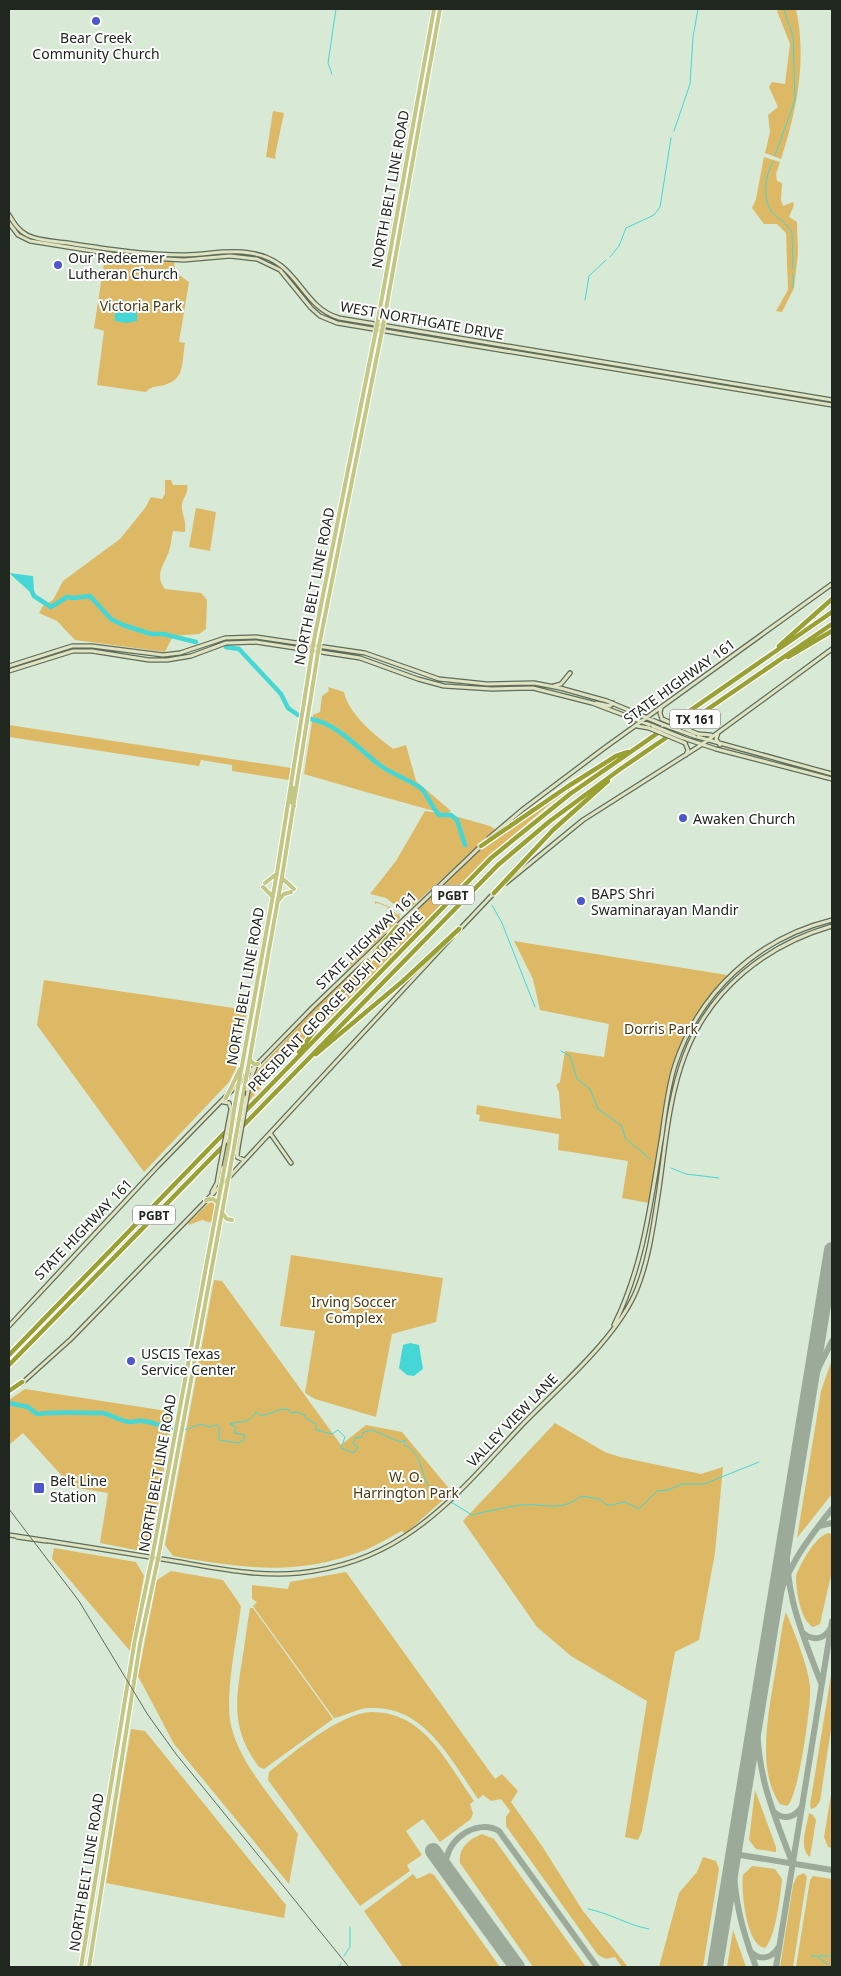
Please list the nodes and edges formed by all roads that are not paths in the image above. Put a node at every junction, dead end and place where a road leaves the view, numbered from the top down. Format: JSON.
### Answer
{"nodes":[{"id":1,"x":434,"y":9,"type":"edge"},
{"id":2,"x":440,"y":9,"type":"edge"},
{"id":3,"x":432,"y":20,"type":"junction"},
{"id":4,"x":438,"y":21,"type":"junction"},
{"id":5,"x":412,"y":132,"type":"junction"},
{"id":6,"x":416,"y":144,"type":"junction"},
{"id":7,"x":408,"y":154,"type":"junction"},
{"id":8,"x":414,"y":154,"type":"junction"},
{"id":9,"x":9,"y":215,"type":"edge"},
{"id":10,"x":9,"y":224,"type":"edge"},
{"id":11,"x":395,"y":229,"type":"junction"},
{"id":12,"x":401,"y":230,"type":"junction"},
{"id":13,"x":41,"y":241,"type":"junction"},
{"id":14,"x":270,"y":258,"type":"junction"},
{"id":15,"x":268,"y":263,"type":"junction"},
{"id":16,"x":388,"y":272,"type":"junction"},
{"id":17,"x":393,"y":273,"type":"junction"},
{"id":18,"x":305,"y":291,"type":"junction"},
{"id":19,"x":300,"y":294,"type":"junction"},
{"id":20,"x":320,"y":308,"type":"junction"},
{"id":21,"x":316,"y":312,"type":"junction"},
{"id":22,"x":340,"y":318,"type":"junction"},
{"id":23,"x":338,"y":324,"type":"junction"},
{"id":24,"x":377,"y":328,"type":"junction"},
{"id":25,"x":383,"y":329,"type":"junction"},
{"id":26,"x":434,"y":335,"type":"junction"},
{"id":27,"x":455,"y":338,"type":"junction"},
{"id":28,"x":433,"y":340,"type":"junction"},
{"id":29,"x":454,"y":343,"type":"junction"},
{"id":30,"x":483,"y":343,"type":"junction"},
{"id":31,"x":483,"y":348,"type":"junction"},
{"id":32,"x":759,"y":388,"type":"junction"},
{"id":33,"x":758,"y":393,"type":"junction"},
{"id":34,"x":362,"y":399,"type":"junction"},
{"id":35,"x":832,"y":400,"type":"edge"},
{"id":36,"x":368,"y":401,"type":"junction"},
{"id":37,"x":832,"y":405,"type":"edge"},
{"id":38,"x":356,"y":432,"type":"junction"},
{"id":39,"x":362,"y":433,"type":"junction"},
{"id":40,"x":333,"y":542,"type":"junction"},
{"id":41,"x":339,"y":543,"type":"junction"},
{"id":42,"x":832,"y":584,"type":"edge"},
{"id":43,"x":324,"y":586,"type":"junction"},
{"id":44,"x":330,"y":587,"type":"junction"},
{"id":45,"x":832,"y":598,"type":"edge"},
{"id":46,"x":832,"y":612,"type":"edge"},
{"id":47,"x":832,"y":624,"type":"edge"},
{"id":48,"x":832,"y":631,"type":"edge"},
{"id":49,"x":270,"y":639,"type":"junction"},
{"id":50,"x":270,"y":644,"type":"junction"},
{"id":51,"x":313,"y":645,"type":"junction"},
{"id":52,"x":319,"y":646,"type":"junction"},
{"id":53,"x":195,"y":649,"type":"junction"},
{"id":54,"x":832,"y":649,"type":"edge"},
{"id":55,"x":312,"y":650,"type":"junction"},
{"id":56,"x":190,"y":651,"type":"junction"},
{"id":57,"x":318,"y":651,"type":"junction"},
{"id":58,"x":197,"y":654,"type":"junction"},
{"id":59,"x":191,"y":656,"type":"junction"},
{"id":60,"x":766,"y":658,"type":"junction"},
{"id":61,"x":9,"y":666,"type":"edge"},
{"id":62,"x":771,"y":666,"type":"junction"},
{"id":63,"x":9,"y":671,"type":"edge"},
{"id":64,"x":570,"y":673,"type":"dead end"},
{"id":65,"x":553,"y":686,"type":"junction"},
{"id":66,"x":592,"y":703,"type":"junction"},
{"id":67,"x":612,"y":703,"type":"junction"},
{"id":68,"x":662,"y":707,"type":"junction"},
{"id":69,"x":303,"y":708,"type":"junction"},
{"id":70,"x":309,"y":709,"type":"junction"},
{"id":71,"x":631,"y":717,"type":"junction"},
{"id":72,"x":647,"y":718,"type":"junction"},
{"id":73,"x":642,"y":722,"type":"junction"},
{"id":74,"x":651,"y":727,"type":"junction"},
{"id":75,"x":633,"y":728,"type":"junction"},
{"id":76,"x":719,"y":731,"type":"junction"},
{"id":77,"x":696,"y":735,"type":"junction"},
{"id":78,"x":714,"y":735,"type":"junction"},
{"id":79,"x":706,"y":741,"type":"junction"},
{"id":80,"x":701,"y":745,"type":"junction"},
{"id":81,"x":720,"y":745,"type":"junction"},
{"id":82,"x":634,"y":750,"type":"junction"},
{"id":83,"x":686,"y":755,"type":"junction"},
{"id":84,"x":749,"y":755,"type":"junction"},
{"id":85,"x":619,"y":770,"type":"junction"},
{"id":86,"x":832,"y":774,"type":"edge"},
{"id":87,"x":832,"y":779,"type":"edge"},
{"id":88,"x":291,"y":787,"type":"junction"},
{"id":89,"x":294,"y":806,"type":"junction"},
{"id":90,"x":481,"y":846,"type":"junction"},
{"id":91,"x":277,"y":873,"type":"junction"},
{"id":92,"x":282,"y":876,"type":"junction"},
{"id":93,"x":494,"y":893,"type":"junction"},
{"id":94,"x":272,"y":898,"type":"junction"},
{"id":95,"x":277,"y":905,"type":"junction"},
{"id":96,"x":832,"y":920,"type":"edge"},
{"id":97,"x":832,"y":926,"type":"edge"},
{"id":98,"x":396,"y":927,"type":"junction"},
{"id":99,"x":459,"y":929,"type":"junction"},
{"id":100,"x":252,"y":1012,"type":"junction"},
{"id":101,"x":258,"y":1013,"type":"junction"},
{"id":102,"x":250,"y":1059,"type":"junction"},
{"id":103,"x":243,"y":1060,"type":"junction"},
{"id":104,"x":292,"y":1062,"type":"junction"},
{"id":105,"x":258,"y":1064,"type":"junction"},
{"id":106,"x":301,"y":1066,"type":"junction"},
{"id":107,"x":247,"y":1075,"type":"junction"},
{"id":108,"x":239,"y":1084,"type":"junction"},
{"id":109,"x":224,"y":1100,"type":"junction"},
{"id":110,"x":270,"y":1133,"type":"junction"},
{"id":111,"x":246,"y":1160,"type":"junction"},
{"id":112,"x":291,"y":1163,"type":"dead end"},
{"id":113,"x":229,"y":1177,"type":"junction"},
{"id":114,"x":221,"y":1185,"type":"junction"},
{"id":115,"x":211,"y":1195,"type":"junction"},
{"id":116,"x":206,"y":1200,"type":"junction"},
{"id":117,"x":218,"y":1203,"type":"junction"},
{"id":118,"x":222,"y":1212,"type":"junction"},
{"id":119,"x":232,"y":1220,"type":"dead end"},
{"id":120,"x":9,"y":1326,"type":"edge"},
{"id":121,"x":612,"y":1330,"type":"junction"},
{"id":122,"x":9,"y":1355,"type":"edge"},
{"id":123,"x":9,"y":1365,"type":"edge"},
{"id":124,"x":22,"y":1382,"type":"joint"},
{"id":125,"x":9,"y":1392,"type":"edge"},
{"id":126,"x":9,"y":1535,"type":"edge"},
{"id":127,"x":152,"y":1558,"type":"junction"},
{"id":128,"x":158,"y":1559,"type":"junction"},
{"id":129,"x":109,"y":1802,"type":"junction"},
{"id":130,"x":115,"y":1803,"type":"junction"},
{"id":131,"x":81,"y":1967,"type":"edge"},
{"id":132,"x":89,"y":1967,"type":"edge"}],
"edges":[{"from":1,"to":3,"type":"main road","name":"NORTH BELT LINE ROAD"},
{"from":2,"to":4,"type":"main road","name":"NORTH BELT LINE ROAD"},
{"from":3,"to":4,"type":"main road"},
{"from":3,"to":5,"type":"main road","name":"NORTH BELT LINE ROAD"},
{"from":4,"to":6,"type":"main road","name":"NORTH BELT LINE ROAD"},
{"from":5,"to":6,"type":"main road"},
{"from":5,"to":7,"type":"main road","name":"NORTH BELT LINE ROAD"},
{"from":6,"to":8,"type":"main road","name":"NORTH BELT LINE ROAD"},
{"from":7,"to":8,"type":"main road"},
{"from":7,"to":11,"type":"main road","name":"NORTH BELT LINE ROAD"},
{"from":8,"to":12,"type":"main road","name":"NORTH BELT LINE ROAD"},
{"from":9,"to":13,"type":"main road","name":"WEST NORTHGATE DRIVE"},
{"from":10,"to":13,"type":"main road","name":"WEST NORTHGATE DRIVE"},
{"from":11,"to":12,"type":"main road"},
{"from":11,"to":16,"type":"main road","name":"NORTH BELT LINE ROAD"},
{"from":12,"to":17,"type":"main road","name":"NORTH BELT LINE ROAD"},
{"from":13,"to":14,"type":"main road","name":"WEST NORTHGATE DRIVE"},
{"from":13,"to":15,"type":"main road","name":"WEST NORTHGATE DRIVE"},
{"from":14,"to":15,"type":"main road"},
{"from":14,"to":18,"type":"main road","name":"WEST NORTHGATE DRIVE"},
{"from":15,"to":19,"type":"main road","name":"WEST NORTHGATE DRIVE"},
{"from":16,"to":17,"type":"main road"},
{"from":16,"to":24,"type":"main road","name":"NORTH BELT LINE ROAD"},
{"from":17,"to":25,"type":"main road","name":"NORTH BELT LINE ROAD"},
{"from":18,"to":19,"type":"main road"},
{"from":18,"to":20,"type":"main road","name":"WEST NORTHGATE DRIVE"},
{"from":19,"to":21,"type":"main road","name":"WEST NORTHGATE DRIVE"},
{"from":20,"to":21,"type":"main road"},
{"from":20,"to":22,"type":"main road","name":"WEST NORTHGATE DRIVE"},
{"from":21,"to":23,"type":"main road","name":"WEST NORTHGATE DRIVE"},
{"from":22,"to":23,"type":"main road"},
{"from":22,"to":24,"type":"main road","name":"WEST NORTHGATE DRIVE"},
{"from":23,"to":24,"type":"main road","name":"WEST NORTHGATE DRIVE"},
{"from":24,"to":25,"type":"main road","name":"WEST NORTHGATE DRIVE"},
{"from":24,"to":34,"type":"main road","name":"NORTH BELT LINE ROAD"},
{"from":25,"to":26,"type":"main road","name":"WEST NORTHGATE DRIVE"},
{"from":25,"to":28,"type":"main road","name":"WEST NORTHGATE DRIVE"},
{"from":25,"to":36,"type":"main road","name":"NORTH BELT LINE ROAD"},
{"from":26,"to":27,"type":"main road","name":"WEST NORTHGATE DRIVE"},
{"from":26,"to":28,"type":"main road"},
{"from":27,"to":29,"type":"main road"},
{"from":27,"to":30,"type":"main road","name":"WEST NORTHGATE DRIVE"},
{"from":28,"to":29,"type":"main road","name":"WEST NORTHGATE DRIVE"},
{"from":29,"to":31,"type":"main road","name":"WEST NORTHGATE DRIVE"},
{"from":30,"to":31,"type":"main road"},
{"from":30,"to":32,"type":"main road","name":"WEST NORTHGATE DRIVE"},
{"from":31,"to":33,"type":"main road","name":"WEST NORTHGATE DRIVE"},
{"from":32,"to":33,"type":"main road"},
{"from":32,"to":35,"type":"main road","name":"WEST NORTHGATE DRIVE"},
{"from":33,"to":37,"type":"main road","name":"WEST NORTHGATE DRIVE"},
{"from":34,"to":36,"type":"main road"},
{"from":34,"to":38,"type":"main road","name":"NORTH BELT LINE ROAD"},
{"from":36,"to":39,"type":"main road","name":"NORTH BELT LINE ROAD"},
{"from":38,"to":39,"type":"main road"},
{"from":38,"to":40,"type":"main road","name":"NORTH BELT LINE ROAD"},
{"from":39,"to":41,"type":"main road","name":"NORTH BELT LINE ROAD"},
{"from":40,"to":41,"type":"main road"},
{"from":40,"to":43,"type":"main road","name":"NORTH BELT LINE ROAD"},
{"from":41,"to":44,"type":"main road","name":"NORTH BELT LINE ROAD"},
{"from":42,"to":68,"type":"main road","name":"STATE HIGHWAY 161"},
{"from":43,"to":44,"type":"main road"},
{"from":43,"to":51,"type":"main road","name":"NORTH BELT LINE ROAD"},
{"from":44,"to":52,"type":"main road","name":"NORTH BELT LINE ROAD"},
{"from":45,"to":60,"type":"highway"},
{"from":46,"to":60,"type":"highway","name":"PRESIDENT GEORGE BUSH TURNPIKE","number":"TX 161"},
{"from":47,"to":62,"type":"highway","name":"PRESIDENT GEORGE BUSH TURNPIKE","number":"TX 161"},
{"from":48,"to":62,"type":"highway"},
{"from":49,"to":50,"type":"main road"},
{"from":49,"to":51,"type":"main road"},
{"from":49,"to":53,"type":"main road"},
{"from":50,"to":55,"type":"main road"},
{"from":50,"to":58,"type":"main road"},
{"from":51,"to":52,"type":"main road"},
{"from":51,"to":55,"type":"main road","name":"NORTH BELT LINE ROAD"},
{"from":52,"to":57,"type":"main road","name":"NORTH BELT LINE ROAD"},
{"from":52,"to":65,"type":"main road"},
{"from":53,"to":56,"type":"main road"},
{"from":53,"to":58,"type":"main road"},
{"from":54,"to":76,"type":"main road"},
{"from":55,"to":57,"type":"main road"},
{"from":55,"to":69,"type":"main road","name":"NORTH BELT LINE ROAD"},
{"from":56,"to":59,"type":"main road"},
{"from":56,"to":61,"type":"main road"},
{"from":57,"to":66,"type":"main road"},
{"from":57,"to":70,"type":"main road","name":"NORTH BELT LINE ROAD"},
{"from":58,"to":59,"type":"main road"},
{"from":59,"to":63,"type":"main road"},
{"from":60,"to":82,"type":"highway","name":"PRESIDENT GEORGE BUSH TURNPIKE","number":"TX 161"},
{"from":62,"to":85,"type":"highway","name":"PRESIDENT GEORGE BUSH TURNPIKE","number":"TX 161"},
{"from":64,"to":65,"type":"main road"},
{"from":65,"to":67,"type":"main road"},
{"from":66,"to":67,"type":"main road"},
{"from":66,"to":71,"type":"main road"},
{"from":67,"to":72,"type":"main road"},
{"from":68,"to":72,"type":"main road","name":"STATE HIGHWAY 161"},
{"from":68,"to":77,"type":"main road","bridge":true},
{"from":69,"to":70,"type":"main road"},
{"from":69,"to":88,"type":"main road","name":"NORTH BELT LINE ROAD"},
{"from":70,"to":89,"type":"main road","name":"NORTH BELT LINE ROAD"},
{"from":71,"to":73,"type":"main road"},
{"from":71,"to":75,"type":"main road"},
{"from":72,"to":73,"type":"main road","name":"STATE HIGHWAY 161"},
{"from":72,"to":77,"type":"main road","bridge":true},
{"from":73,"to":74,"type":"main road"},
{"from":73,"to":75,"type":"main road","name":"STATE HIGHWAY 161"},
{"from":74,"to":75,"type":"main road"},
{"from":74,"to":80,"type":"main road","bridge":true},
{"from":74,"to":83,"type":"main road","bridge":true},
{"from":75,"to":90,"type":"main road","name":"STATE HIGHWAY 161"},
{"from":76,"to":78,"type":"main road"},
{"from":76,"to":81,"type":"main road"},
{"from":77,"to":78,"type":"main road"},
{"from":77,"to":79,"type":"main road"},
{"from":78,"to":79,"type":"main road"},
{"from":79,"to":80,"type":"main road"},
{"from":79,"to":81,"type":"main road"},
{"from":80,"to":83,"type":"main road"},
{"from":80,"to":84,"type":"main road"},
{"from":81,"to":84,"type":"main road"},
{"from":82,"to":90,"type":"highway"},
{"from":82,"to":104,"type":"highway","name":"PRESIDENT GEORGE BUSH TURNPIKE","number":"PGBT"},
{"from":83,"to":93,"type":"main road"},
{"from":84,"to":86,"type":"main road"},
{"from":84,"to":87,"type":"main road"},
{"from":85,"to":93,"type":"highway"},
{"from":85,"to":106,"type":"highway","name":"PRESIDENT GEORGE BUSH TURNPIKE","number":"PGBT"},
{"from":88,"to":89,"type":"main road"},
{"from":88,"to":91,"type":"main road","name":"NORTH BELT LINE ROAD"},
{"from":89,"to":92,"type":"main road","name":"NORTH BELT LINE ROAD"},
{"from":90,"to":98,"type":"main road","name":"STATE HIGHWAY 161"},
{"from":91,"to":94,"type":"main road","name":"NORTH BELT LINE ROAD"},
{"from":91,"to":94,"type":"main road"},
{"from":92,"to":95,"type":"main road","name":"NORTH BELT LINE ROAD"},
{"from":92,"to":95,"type":"main road"},
{"from":93,"to":99,"type":"main road"},
{"from":94,"to":100,"type":"main road","name":"NORTH BELT LINE ROAD"},
{"from":95,"to":101,"type":"main road","name":"NORTH BELT LINE ROAD"},
{"from":96,"to":121,"type":"main road","name":"VALLEY VIEW LANE"},
{"from":97,"to":121,"type":"main road","name":"VALLEY VIEW LANE"},
{"from":98,"to":104,"type":"highway"},
{"from":98,"to":105,"type":"main road","name":"STATE HIGHWAY 161"},
{"from":99,"to":106,"type":"highway"},
{"from":99,"to":110,"type":"main road"},
{"from":100,"to":101,"type":"main road"},
{"from":100,"to":103,"type":"main road","name":"NORTH BELT LINE ROAD"},
{"from":101,"to":102,"type":"main road","name":"NORTH BELT LINE ROAD"},
{"from":102,"to":105,"type":"main road"},
{"from":102,"to":107,"type":"main road","name":"NORTH BELT LINE ROAD"},
{"from":103,"to":108,"type":"main road","name":"NORTH BELT LINE ROAD"},
{"from":103,"to":109,"type":"main road"},
{"from":104,"to":122,"type":"highway","name":"PRESIDENT GEORGE BUSH TURNPIKE","number":"PGBT"},
{"from":105,"to":107,"type":"main road","name":"STATE HIGHWAY 161"},
{"from":105,"to":111,"type":"main road","bridge":true},
{"from":106,"to":123,"type":"highway","name":"PRESIDENT GEORGE BUSH TURNPIKE","number":"PGBT"},
{"from":107,"to":108,"type":"main road","name":"STATE HIGHWAY 161"},
{"from":107,"to":113,"type":"main road","name":"NORTH BELT LINE ROAD","bridge":true},
{"from":108,"to":109,"type":"main road","name":"STATE HIGHWAY 161"},
{"from":108,"to":114,"type":"main road","name":"NORTH BELT LINE ROAD","bridge":true},
{"from":109,"to":115,"type":"main road","bridge":true},
{"from":109,"to":120,"type":"main road","name":"STATE HIGHWAY 161"},
{"from":110,"to":111,"type":"main road"},
{"from":110,"to":112,"type":"main road"},
{"from":111,"to":113,"type":"main road"},
{"from":113,"to":114,"type":"main road"},
{"from":113,"to":118,"type":"main road","name":"NORTH BELT LINE ROAD"},
{"from":114,"to":115,"type":"main road"},
{"from":114,"to":117,"type":"main road","name":"NORTH BELT LINE ROAD"},
{"from":115,"to":116,"type":"main road"},
{"from":116,"to":117,"type":"main road"},
{"from":116,"to":124,"type":"main road"},
{"from":117,"to":127,"type":"main road","name":"NORTH BELT LINE ROAD"},
{"from":118,"to":119,"type":"main road"},
{"from":118,"to":128,"type":"main road","name":"NORTH BELT LINE ROAD"},
{"from":121,"to":128,"type":"main road","name":"VALLEY VIEW LANE"},
{"from":124,"to":125,"type":"highway"},
{"from":126,"to":127,"type":"main road","name":"VALLEY VIEW LANE"},
{"from":127,"to":128,"type":"main road","name":"VALLEY VIEW LANE"},
{"from":127,"to":129,"type":"main road","name":"NORTH BELT LINE ROAD"},
{"from":128,"to":130,"type":"main road","name":"NORTH BELT LINE ROAD"},
{"from":129,"to":130,"type":"main road"},
{"from":129,"to":131,"type":"main road","name":"NORTH BELT LINE ROAD"},
{"from":130,"to":132,"type":"main road","name":"NORTH BELT LINE ROAD"}]}
